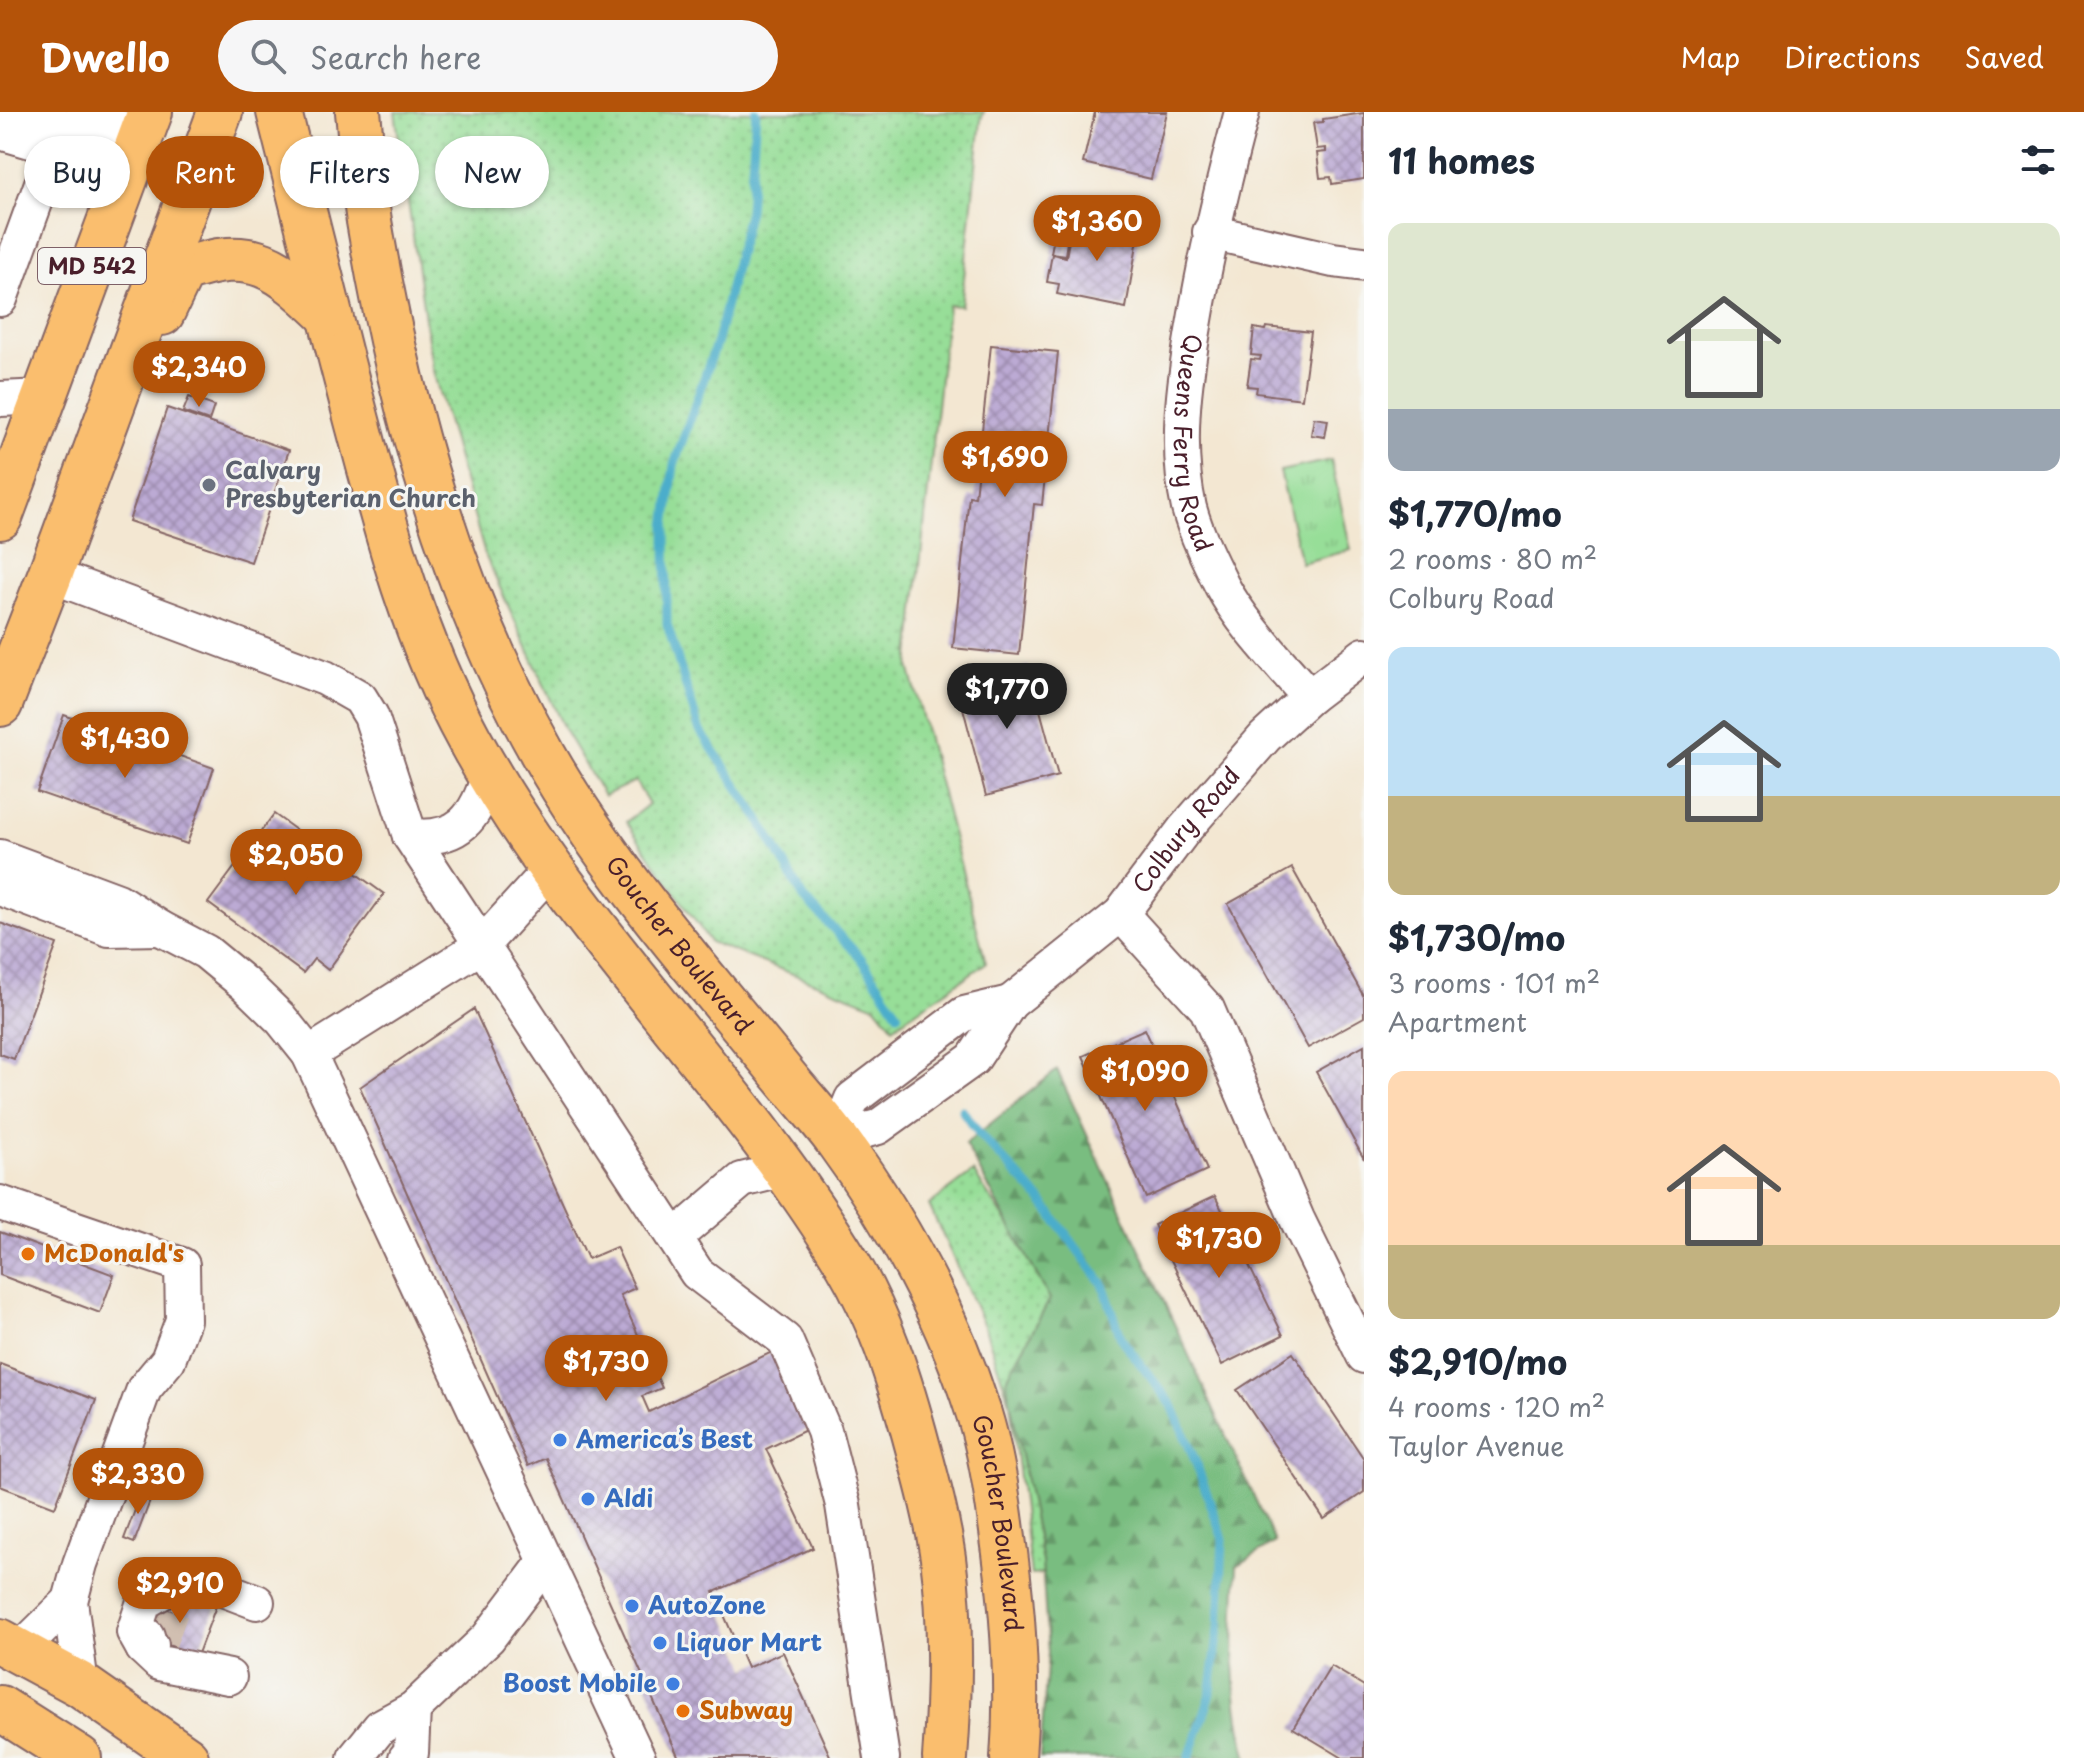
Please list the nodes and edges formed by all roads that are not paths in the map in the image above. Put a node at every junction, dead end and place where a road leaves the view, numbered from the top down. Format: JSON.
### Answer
{"nodes":[{"id":1,"x":14,"y":112,"type":"edge"},
{"id":2,"x":220,"y":112,"type":"edge"},
{"id":3,"x":279,"y":112,"type":"edge"},
{"id":4,"x":358,"y":112,"type":"edge"},
{"id":5,"x":1242,"y":112,"type":"edge"},
{"id":6,"x":146,"y":122,"type":"edge"},
{"id":7,"x":0,"y":132,"type":"edge"},
{"id":8,"x":24,"y":139,"type":"edge"},
{"id":9,"x":130,"y":164,"type":"edge"},
{"id":10,"x":130,"y":191,"type":"edge"},
{"id":11,"x":33,"y":208,"type":"edge"},
{"id":12,"x":114,"y":208,"type":"edge"},
{"id":13,"x":183,"y":210,"type":"junction"},
{"id":14,"x":1210,"y":232,"type":"junction"},
{"id":15,"x":1364,"y":264,"type":"edge"},
{"id":16,"x":0,"y":299,"type":"edge"},
{"id":17,"x":329,"y":315,"type":"junction"},
{"id":18,"x":44,"y":397,"type":"junction"},
{"id":19,"x":0,"y":399,"type":"edge"},
{"id":20,"x":99,"y":441,"type":"junction"},
{"id":21,"x":0,"y":517,"type":"edge"},
{"id":22,"x":50,"y":575,"type":"junction"},
{"id":23,"x":1364,"y":655,"type":"edge"},
{"id":24,"x":1309,"y":697,"type":"junction"},
{"id":25,"x":0,"y":704,"type":"edge"},
{"id":26,"x":489,"y":775,"type":"junction"},
{"id":27,"x":410,"y":836,"type":"junction"},
{"id":28,"x":0,"y":857,"type":"edge"},
{"id":29,"x":551,"y":869,"type":"junction"},
{"id":30,"x":0,"y":888,"type":"edge"},
{"id":31,"x":1121,"y":914,"type":"junction"},
{"id":32,"x":160,"y":928,"type":"junction"},
{"id":33,"x":481,"y":946,"type":"junction"},
{"id":34,"x":1010,"y":1003,"type":"junction"},
{"id":35,"x":309,"y":1054,"type":"junction"},
{"id":36,"x":836,"y":1138,"type":"junction"},
{"id":37,"x":786,"y":1169,"type":"junction"},
{"id":38,"x":0,"y":1203,"type":"edge"},
{"id":39,"x":674,"y":1238,"type":"junction"},
{"id":40,"x":1364,"y":1356,"type":"edge"},
{"id":41,"x":546,"y":1561,"type":"junction"},
{"id":42,"x":70,"y":1601,"type":"junction"},
{"id":43,"x":257,"y":1602,"type":"dead end"},
{"id":44,"x":10,"y":1646,"type":"edge"},
{"id":45,"x":229,"y":1677,"type":"dead end"},
{"id":46,"x":81,"y":1685,"type":"junction"},
{"id":47,"x":0,"y":1708,"type":"edge"},
{"id":48,"x":413,"y":1709,"type":"junction"},
{"id":49,"x":79,"y":1758,"type":"edge"},
{"id":50,"x":186,"y":1758,"type":"edge"},
{"id":51,"x":355,"y":1758,"type":"edge"},
{"id":52,"x":406,"y":1758,"type":"edge"},
{"id":53,"x":638,"y":1758,"type":"edge"},
{"id":54,"x":882,"y":1758,"type":"edge"},
{"id":55,"x":945,"y":1758,"type":"edge"},
{"id":56,"x":1013,"y":1758,"type":"edge"}],
"edges":[{"from":1,"to":6,"type":"street"},
{"from":2,"to":13,"type":"main road","number":"MD 542"},
{"from":3,"to":17,"type":"main road"},
{"from":4,"to":36,"type":"main road","name":"Goucher Boulevard"},
{"from":5,"to":14,"type":"street","name":"Queens Ferry Road"},
{"from":6,"to":9,"type":"main road","number":"MD 542"},
{"from":7,"to":8,"type":"street"},
{"from":10,"to":13,"type":"main road"},
{"from":11,"to":16,"type":"street"},
{"from":12,"to":18,"type":"main road","number":"MD 542"},
{"from":13,"to":20,"type":"main road","number":"MD 542"},
{"from":14,"to":15,"type":"street"},
{"from":14,"to":24,"type":"street","name":"Queens Ferry Road"},
{"from":17,"to":20,"type":"main road"},
{"from":17,"to":26,"type":"main road"},
{"from":18,"to":19,"type":"street"},
{"from":18,"to":21,"type":"main road","number":"MD 542"},
{"from":20,"to":22,"type":"main road","number":"MD 542"},
{"from":22,"to":25,"type":"main road","number":"MD 542"},
{"from":22,"to":27,"type":"street"},
{"from":23,"to":24,"type":"street","name":"Colbury Road"},
{"from":24,"to":31,"type":"street","name":"Colbury Road"},
{"from":26,"to":27,"type":"street"},
{"from":26,"to":29,"type":"main road"},
{"from":27,"to":33,"type":"street"},
{"from":28,"to":32,"type":"street"},
{"from":29,"to":33,"type":"street"},
{"from":29,"to":37,"type":"main road"},
{"from":30,"to":32,"type":"street"},
{"from":31,"to":34,"type":"street","name":"Colbury Road"},
{"from":31,"to":40,"type":"street"},
{"from":32,"to":35,"type":"street"},
{"from":33,"to":35,"type":"street"},
{"from":33,"to":39,"type":"street"},
{"from":34,"to":36,"type":"street","name":"Colbury Road"},
{"from":34,"to":36,"type":"street","name":"Colbury Road"},
{"from":35,"to":41,"type":"street"},
{"from":36,"to":37,"type":"main road"},
{"from":36,"to":56,"type":"main road","name":"Goucher Boulevard"},
{"from":37,"to":39,"type":"street"},
{"from":37,"to":55,"type":"main road"},
{"from":38,"to":42,"type":"street"},
{"from":39,"to":54,"type":"street"},
{"from":41,"to":48,"type":"street"},
{"from":41,"to":53,"type":"street"},
{"from":42,"to":44,"type":"street"},
{"from":42,"to":46,"type":"street"},
{"from":43,"to":45,"type":"street"},
{"from":44,"to":46,"type":"main road"},
{"from":46,"to":50,"type":"main road"},
{"from":47,"to":49,"type":"main road"},
{"from":48,"to":51,"type":"street"},
{"from":48,"to":52,"type":"street"}]}
